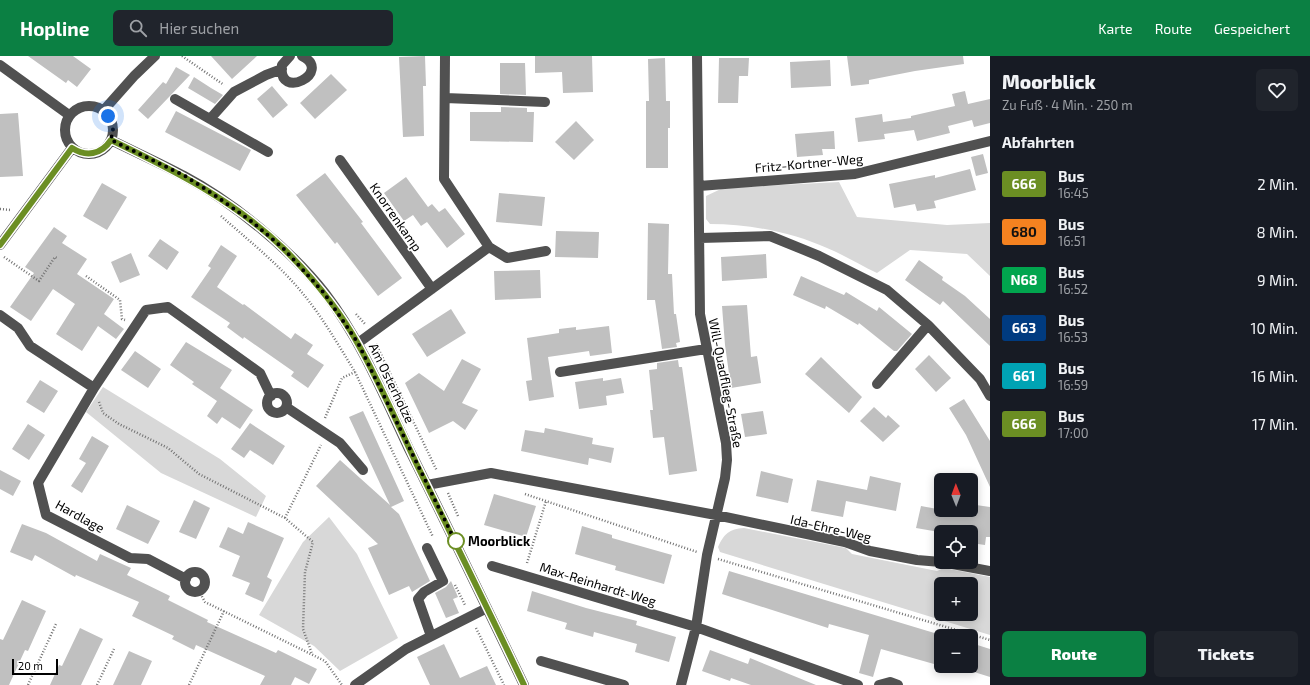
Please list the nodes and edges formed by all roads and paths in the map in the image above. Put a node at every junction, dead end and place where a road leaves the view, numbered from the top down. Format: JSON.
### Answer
{"nodes":[{"id":1,"x":155,"y":56,"type":"edge"},
{"id":2,"x":182,"y":56,"type":"edge"},
{"id":3,"x":290,"y":56,"type":"edge"},
{"id":4,"x":302,"y":56,"type":"edge"},
{"id":5,"x":445,"y":56,"type":"edge"},
{"id":6,"x":697,"y":56,"type":"edge"},
{"id":7,"x":0,"y":65,"type":"edge"},
{"id":8,"x":282,"y":69,"type":"junction"},
{"id":9,"x":234,"y":92,"type":"junction"},
{"id":10,"x":445,"y":98,"type":"junction"},
{"id":11,"x":175,"y":100,"type":"dead end"},
{"id":12,"x":545,"y":102,"type":"dead end"},
{"id":13,"x":103,"y":111,"type":"junction"},
{"id":14,"x":69,"y":115,"type":"junction"},
{"id":15,"x":210,"y":119,"type":"junction"},
{"id":16,"x":111,"y":140,"type":"junction"},
{"id":17,"x":990,"y":141,"type":"edge"},
{"id":18,"x":72,"y":148,"type":"junction"},
{"id":19,"x":268,"y":152,"type":"dead end"},
{"id":20,"x":340,"y":160,"type":"dead end"},
{"id":21,"x":699,"y":186,"type":"junction"},
{"id":22,"x":217,"y":212,"type":"dead end"},
{"id":23,"x":700,"y":238,"type":"junction"},
{"id":24,"x":0,"y":245,"type":"edge"},
{"id":25,"x":489,"y":247,"type":"junction"},
{"id":26,"x":546,"y":251,"type":"dead end"},
{"id":27,"x":0,"y":254,"type":"edge"},
{"id":28,"x":57,"y":258,"type":"dead end"},
{"id":29,"x":86,"y":276,"type":"dead end"},
{"id":30,"x":432,"y":289,"type":"junction"},
{"id":31,"x":0,"y":315,"type":"edge"},
{"id":32,"x":928,"y":325,"type":"junction"},
{"id":33,"x":134,"y":328,"type":"junction"},
{"id":34,"x":358,"y":343,"type":"junction"},
{"id":35,"x":706,"y":349,"type":"junction"},
{"id":36,"x":355,"y":372,"type":"junction"},
{"id":37,"x":560,"y":372,"type":"dead end"},
{"id":38,"x":877,"y":384,"type":"dead end"},
{"id":39,"x":94,"y":388,"type":"junction"},
{"id":40,"x":271,"y":396,"type":"junction"},
{"id":41,"x":990,"y":396,"type":"edge"},
{"id":42,"x":286,"y":407,"type":"junction"},
{"id":43,"x":323,"y":432,"type":"junction"},
{"id":44,"x":363,"y":470,"type":"dead end"},
{"id":45,"x":427,"y":485,"type":"junction"},
{"id":46,"x":546,"y":501,"type":"dead end"},
{"id":47,"x":716,"y":515,"type":"junction"},
{"id":48,"x":285,"y":518,"type":"junction"},
{"id":49,"x":432,"y":546,"type":"joint"},
{"id":50,"x":934,"y":561,"type":"edge"},
{"id":51,"x":492,"y":566,"type":"dead end"},
{"id":52,"x":978,"y":569,"type":"edge"},
{"id":53,"x":990,"y":571,"type":"edge"},
{"id":54,"x":524,"y":575,"type":"junction"},
{"id":55,"x":186,"y":579,"type":"junction"},
{"id":56,"x":453,"y":580,"type":"dead end"},
{"id":57,"x":199,"y":591,"type":"junction"},
{"id":58,"x":487,"y":608,"type":"junction"},
{"id":59,"x":224,"y":611,"type":"junction"},
{"id":60,"x":470,"y":616,"type":"junction"},
{"id":61,"x":56,"y":624,"type":"dead end"},
{"id":62,"x":696,"y":627,"type":"junction"},
{"id":63,"x":431,"y":636,"type":"junction"},
{"id":64,"x":114,"y":648,"type":"dead end"},
{"id":65,"x":312,"y":654,"type":"junction"},
{"id":66,"x":540,"y":661,"type":"dead end"},
{"id":67,"x":28,"y":685,"type":"edge"},
{"id":68,"x":97,"y":685,"type":"edge"},
{"id":69,"x":189,"y":685,"type":"edge"},
{"id":70,"x":342,"y":685,"type":"edge"},
{"id":71,"x":355,"y":685,"type":"edge"},
{"id":72,"x":504,"y":685,"type":"edge"},
{"id":73,"x":524,"y":685,"type":"edge"},
{"id":74,"x":624,"y":685,"type":"edge"},
{"id":75,"x":681,"y":685,"type":"edge"},
{"id":76,"x":858,"y":685,"type":"edge"},
{"id":77,"x":879,"y":685,"type":"edge"},
{"id":78,"x":898,"y":685,"type":"edge"}],
"edges":[{"from":1,"to":13,"type":"street"},
{"from":2,"to":9,"type":"path"},
{"from":3,"to":8,"type":"street"},
{"from":4,"to":8,"type":"street"},
{"from":5,"to":10,"type":"street"},
{"from":6,"to":21,"type":"street","name":"Will-Quadflieg-Straße"},
{"from":7,"to":14,"type":"street"},
{"from":8,"to":9,"type":"street"},
{"from":9,"to":15,"type":"street"},
{"from":10,"to":12,"type":"street"},
{"from":10,"to":25,"type":"street"},
{"from":11,"to":15,"type":"street"},
{"from":13,"to":14,"type":"street"},
{"from":13,"to":16,"type":"street"},
{"from":14,"to":18,"type":"street"},
{"from":15,"to":19,"type":"street"},
{"from":16,"to":18,"type":"street"},
{"from":16,"to":34,"type":"street","name":"Am Osterholze"},
{"from":17,"to":21,"type":"street","name":"Fritz-Kortner-Weg"},
{"from":18,"to":24,"type":"street"},
{"from":20,"to":30,"type":"street","name":"Knorrenkamp"},
{"from":21,"to":23,"type":"street","name":"Will-Quadflieg-Straße"},
{"from":22,"to":36,"type":"path"},
{"from":23,"to":32,"type":"street"},
{"from":23,"to":35,"type":"street","name":"Will-Quadflieg-Straße"},
{"from":25,"to":26,"type":"street"},
{"from":25,"to":30,"type":"street"},
{"from":27,"to":28,"type":"path"},
{"from":29,"to":33,"type":"path"},
{"from":30,"to":34,"type":"street"},
{"from":31,"to":39,"type":"street"},
{"from":32,"to":38,"type":"street"},
{"from":32,"to":41,"type":"street"},
{"from":33,"to":39,"type":"street","name":"Hardlage"},
{"from":33,"to":40,"type":"street","name":"Hardlage"},
{"from":34,"to":45,"type":"street","name":"Am Osterholze"},
{"from":35,"to":37,"type":"street"},
{"from":35,"to":47,"type":"street","name":"Will-Quadflieg-Straße"},
{"from":36,"to":43,"type":"path"},
{"from":36,"to":49,"type":"path"},
{"from":39,"to":48,"type":"path"},
{"from":39,"to":55,"type":"street","name":"Hardlage"},
{"from":40,"to":42,"type":"street"},
{"from":40,"to":42,"type":"street","name":"Hardlage"},
{"from":42,"to":43,"type":"street"},
{"from":43,"to":44,"type":"street"},
{"from":43,"to":48,"type":"path"},
{"from":45,"to":47,"type":"street"},
{"from":45,"to":58,"type":"street","name":"Am Osterholze"},
{"from":46,"to":54,"type":"path"},
{"from":47,"to":50,"type":"street","name":"Ida-Ehre-Weg"},
{"from":47,"to":62,"type":"street"},
{"from":48,"to":65,"type":"path"},
{"from":49,"to":63,"type":"street"},
{"from":51,"to":54,"type":"street","name":"Max-Reinhardt-Weg"},
{"from":52,"to":53,"type":"street","name":"Ida-Ehre-Weg"},
{"from":54,"to":62,"type":"street","name":"Max-Reinhardt-Weg"},
{"from":55,"to":57,"type":"street","name":"Hardlage"},
{"from":55,"to":57,"type":"street"},
{"from":56,"to":60,"type":"path"},
{"from":57,"to":59,"type":"path"},
{"from":58,"to":60,"type":"street"},
{"from":58,"to":73,"type":"street","name":"Am Osterholze"},
{"from":59,"to":65,"type":"path"},
{"from":59,"to":69,"type":"path"},
{"from":60,"to":63,"type":"street"},
{"from":60,"to":72,"type":"path"},
{"from":61,"to":67,"type":"path"},
{"from":62,"to":75,"type":"street"},
{"from":62,"to":76,"type":"street","name":"Max-Reinhardt-Weg"},
{"from":63,"to":71,"type":"street"},
{"from":64,"to":68,"type":"path"},
{"from":65,"to":70,"type":"path"},
{"from":66,"to":74,"type":"street"},
{"from":77,"to":78,"type":"street"}]}
